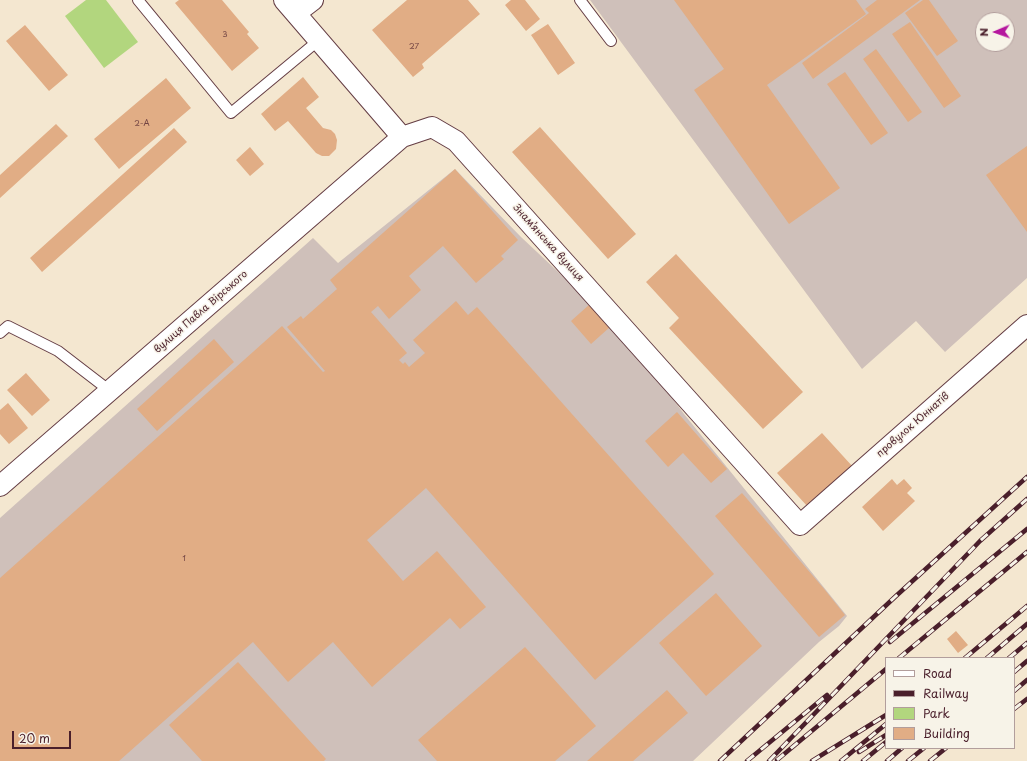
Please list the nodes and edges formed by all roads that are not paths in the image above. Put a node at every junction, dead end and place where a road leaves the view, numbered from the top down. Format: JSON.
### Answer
{"nodes":[{"id":1,"x":138,"y":0,"type":"edge"},
{"id":2,"x":313,"y":0,"type":"edge"},
{"id":3,"x":580,"y":0,"type":"edge"},
{"id":4,"x":290,"y":7,"type":"edge"},
{"id":5,"x":319,"y":40,"type":"junction"},
{"id":6,"x":611,"y":41,"type":"dead end"},
{"id":7,"x":402,"y":137,"type":"junction"},
{"id":8,"x":1027,"y":325,"type":"edge"},
{"id":9,"x":0,"y":334,"type":"edge"},
{"id":10,"x":110,"y":391,"type":"junction"},
{"id":11,"x":0,"y":486,"type":"edge"},
{"id":12,"x":800,"y":525,"type":"joint"}],
"edges":[{"from":1,"to":5,"type":"lane"},
{"from":2,"to":4,"type":"street"},
{"from":3,"to":6,"type":"lane"},
{"from":4,"to":5,"type":"street"},
{"from":5,"to":7,"type":"street"},
{"from":7,"to":10,"type":"street","name":"вулиця Павла Вірського"},
{"from":7,"to":12,"type":"street","name":"Знамʼянська вулиця"},
{"from":8,"to":12,"type":"street","name":"провулок Юннатів"},
{"from":9,"to":10,"type":"lane"},
{"from":10,"to":11,"type":"street","name":"вулиця Павла Вірського"}]}
